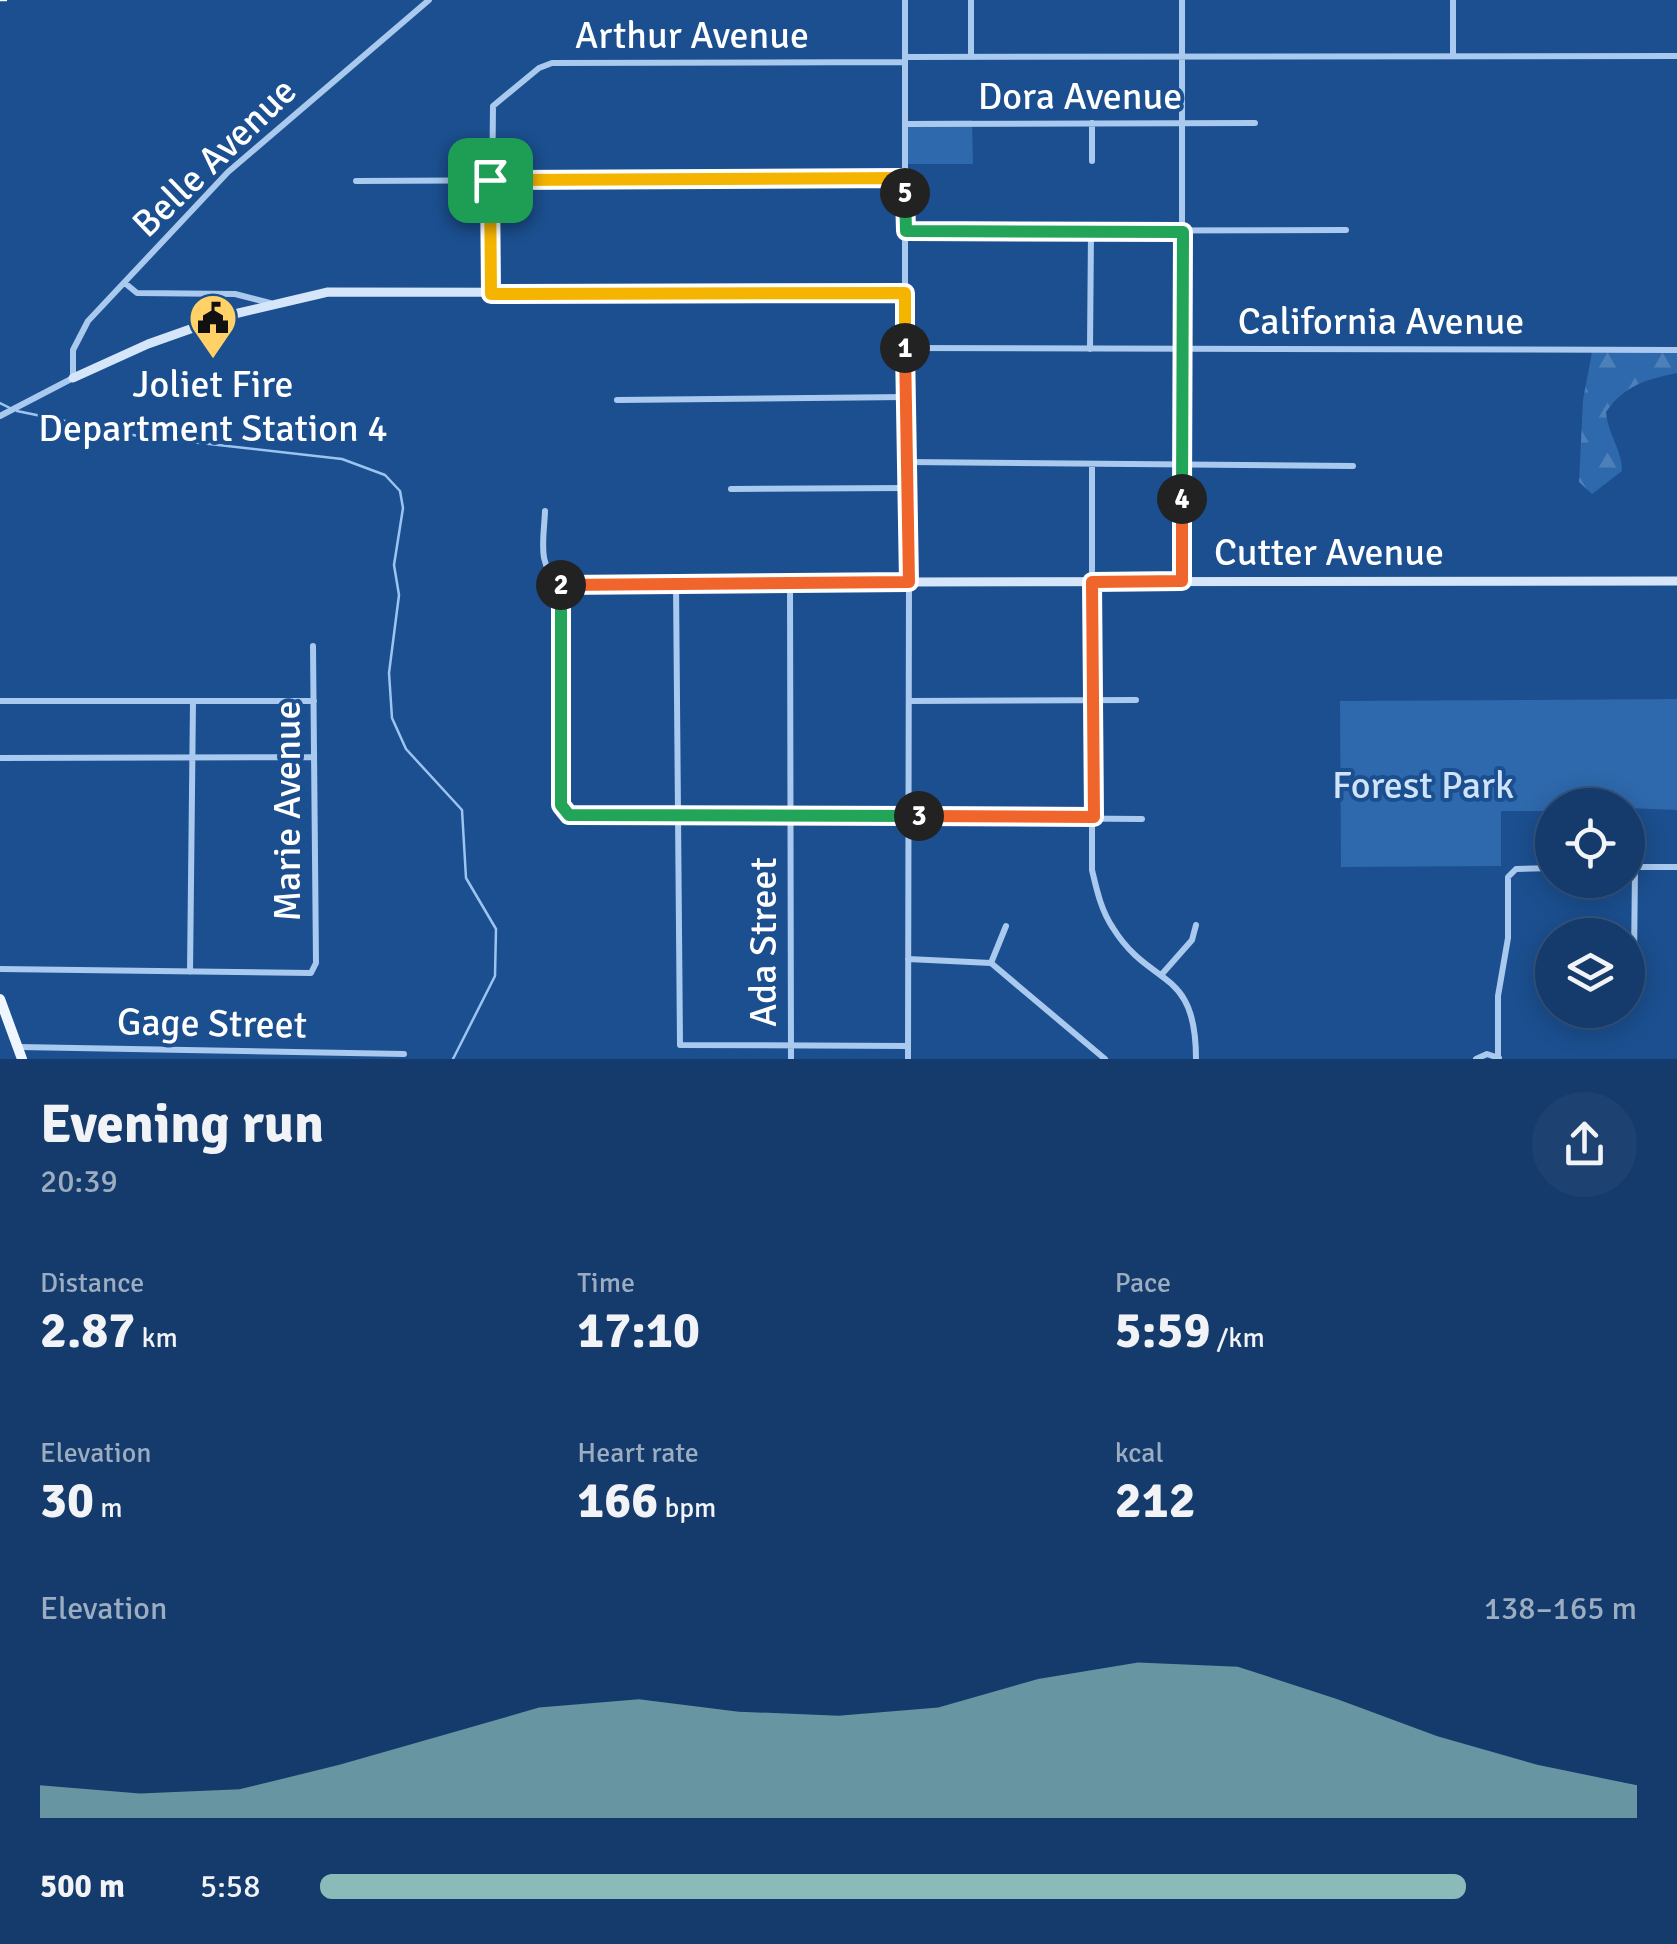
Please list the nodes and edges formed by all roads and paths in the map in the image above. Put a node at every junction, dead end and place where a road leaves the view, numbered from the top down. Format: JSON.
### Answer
{"nodes":[{"id":1,"x":429,"y":0,"type":"edge"},
{"id":2,"x":905,"y":0,"type":"edge"},
{"id":3,"x":971,"y":0,"type":"edge"},
{"id":4,"x":1182,"y":0,"type":"edge"},
{"id":5,"x":1453,"y":0,"type":"edge"},
{"id":6,"x":1183,"y":56,"type":"junction"},
{"id":7,"x":1453,"y":56,"type":"junction"},
{"id":8,"x":1677,"y":56,"type":"edge"},
{"id":9,"x":970,"y":57,"type":"junction"},
{"id":10,"x":905,"y":59,"type":"junction"},
{"id":11,"x":1092,"y":123,"type":"junction"},
{"id":12,"x":1255,"y":123,"type":"dead end"},
{"id":13,"x":905,"y":124,"type":"junction"},
{"id":14,"x":1182,"y":124,"type":"junction"},
{"id":15,"x":1092,"y":161,"type":"dead end"},
{"id":16,"x":905,"y":178,"type":"junction"},
{"id":17,"x":356,"y":180,"type":"dead end"},
{"id":18,"x":490,"y":180,"type":"junction"},
{"id":19,"x":1346,"y":230,"type":"dead end"},
{"id":20,"x":906,"y":231,"type":"junction"},
{"id":21,"x":1091,"y":232,"type":"junction"},
{"id":22,"x":1183,"y":232,"type":"junction"},
{"id":23,"x":126,"y":284,"type":"junction"},
{"id":24,"x":905,"y":293,"type":"junction"},
{"id":25,"x":491,"y":294,"type":"junction"},
{"id":26,"x":270,"y":303,"type":"junction"},
{"id":27,"x":906,"y":348,"type":"junction"},
{"id":28,"x":1182,"y":348,"type":"junction"},
{"id":29,"x":1090,"y":350,"type":"junction"},
{"id":30,"x":1677,"y":350,"type":"edge"},
{"id":31,"x":73,"y":378,"type":"junction"},
{"id":32,"x":906,"y":397,"type":"junction"},
{"id":33,"x":617,"y":400,"type":"dead end"},
{"id":34,"x":2,"y":415,"type":"edge"},
{"id":35,"x":906,"y":462,"type":"junction"},
{"id":36,"x":1092,"y":464,"type":"junction"},
{"id":37,"x":1182,"y":465,"type":"junction"},
{"id":38,"x":1353,"y":466,"type":"dead end"},
{"id":39,"x":731,"y":488,"type":"dead end"},
{"id":40,"x":906,"y":488,"type":"junction"},
{"id":41,"x":545,"y":511,"type":"dead end"},
{"id":42,"x":1182,"y":581,"type":"junction"},
{"id":43,"x":1677,"y":581,"type":"edge"},
{"id":44,"x":909,"y":582,"type":"junction"},
{"id":45,"x":1092,"y":582,"type":"junction"},
{"id":46,"x":676,"y":583,"type":"junction"},
{"id":47,"x":561,"y":584,"type":"junction"},
{"id":48,"x":790,"y":584,"type":"junction"},
{"id":49,"x":313,"y":646,"type":"dead end"},
{"id":50,"x":0,"y":700,"type":"edge"},
{"id":51,"x":1093,"y":700,"type":"junction"},
{"id":52,"x":1136,"y":700,"type":"dead end"},
{"id":53,"x":193,"y":701,"type":"junction"},
{"id":54,"x":314,"y":701,"type":"junction"},
{"id":55,"x":908,"y":701,"type":"junction"},
{"id":56,"x":193,"y":757,"type":"junction"},
{"id":57,"x":314,"y":757,"type":"junction"},
{"id":58,"x":0,"y":758,"type":"edge"},
{"id":59,"x":790,"y":816,"type":"junction"},
{"id":60,"x":908,"y":816,"type":"junction"},
{"id":61,"x":677,"y":817,"type":"junction"},
{"id":62,"x":1094,"y":817,"type":"junction"},
{"id":63,"x":1142,"y":819,"type":"dead end"},
{"id":64,"x":1645,"y":867,"type":"edge"},
{"id":65,"x":1677,"y":867,"type":"edge"},
{"id":66,"x":1535,"y":868,"type":"edge"},
{"id":67,"x":1196,"y":925,"type":"dead end"},
{"id":68,"x":1006,"y":926,"type":"dead end"},
{"id":69,"x":908,"y":960,"type":"junction"},
{"id":70,"x":991,"y":962,"type":"junction"},
{"id":71,"x":0,"y":969,"type":"edge"},
{"id":72,"x":190,"y":972,"type":"junction"},
{"id":73,"x":1162,"y":974,"type":"junction"},
{"id":74,"x":0,"y":999,"type":"edge"},
{"id":75,"x":908,"y":1046,"type":"junction"},
{"id":76,"x":791,"y":1047,"type":"junction"},
{"id":77,"x":20,"y":1053,"type":"edge"},
{"id":78,"x":404,"y":1054,"type":"dead end"},
{"id":79,"x":1499,"y":1058,"type":"edge"},
{"id":80,"x":791,"y":1059,"type":"edge"},
{"id":81,"x":908,"y":1059,"type":"edge"},
{"id":82,"x":1106,"y":1059,"type":"edge"},
{"id":83,"x":1196,"y":1059,"type":"edge"},
{"id":84,"x":1476,"y":1059,"type":"edge"}],
"edges":[{"from":1,"to":23,"type":"street","name":"Belle Avenue"},
{"from":2,"to":10,"type":"street"},
{"from":3,"to":9,"type":"street"},
{"from":4,"to":6,"type":"street"},
{"from":5,"to":7,"type":"street"},
{"from":6,"to":7,"type":"street","name":"Arthur Avenue"},
{"from":6,"to":9,"type":"street","name":"Arthur Avenue"},
{"from":6,"to":14,"type":"street"},
{"from":7,"to":8,"type":"street","name":"Arthur Avenue"},
{"from":9,"to":10,"type":"street","name":"Arthur Avenue"},
{"from":10,"to":13,"type":"street"},
{"from":10,"to":18,"type":"street","name":"Arthur Avenue"},
{"from":11,"to":13,"type":"street","name":"Dora Avenue"},
{"from":11,"to":14,"type":"street","name":"Dora Avenue"},
{"from":11,"to":15,"type":"street"},
{"from":12,"to":14,"type":"street","name":"Dora Avenue"},
{"from":13,"to":16,"type":"street"},
{"from":14,"to":22,"type":"street"},
{"from":16,"to":18,"type":"street"},
{"from":16,"to":20,"type":"street"},
{"from":17,"to":18,"type":"street"},
{"from":18,"to":25,"type":"street"},
{"from":19,"to":22,"type":"street"},
{"from":20,"to":21,"type":"street"},
{"from":20,"to":24,"type":"street"},
{"from":21,"to":22,"type":"street"},
{"from":21,"to":29,"type":"street"},
{"from":22,"to":28,"type":"street"},
{"from":23,"to":26,"type":"street"},
{"from":23,"to":31,"type":"street","name":"Belle Avenue"},
{"from":24,"to":25,"type":"street"},
{"from":24,"to":27,"type":"street"},
{"from":25,"to":26,"type":"street"},
{"from":26,"to":31,"type":"street"},
{"from":27,"to":29,"type":"street","name":"California Avenue"},
{"from":27,"to":32,"type":"street"},
{"from":28,"to":29,"type":"street","name":"California Avenue"},
{"from":28,"to":30,"type":"street","name":"California Avenue"},
{"from":28,"to":37,"type":"street"},
{"from":31,"to":34,"type":"street"},
{"from":32,"to":33,"type":"street"},
{"from":32,"to":35,"type":"street"},
{"from":35,"to":36,"type":"street"},
{"from":35,"to":40,"type":"street"},
{"from":36,"to":37,"type":"street"},
{"from":36,"to":45,"type":"street"},
{"from":37,"to":38,"type":"street"},
{"from":37,"to":42,"type":"street"},
{"from":39,"to":40,"type":"street"},
{"from":40,"to":44,"type":"street"},
{"from":41,"to":47,"type":"street"},
{"from":42,"to":43,"type":"street","name":"Cutter Avenue"},
{"from":42,"to":45,"type":"street","name":"Cutter Avenue"},
{"from":44,"to":45,"type":"street","name":"Cutter Avenue"},
{"from":44,"to":48,"type":"street","name":"Cutter Avenue"},
{"from":44,"to":55,"type":"street"},
{"from":45,"to":51,"type":"street"},
{"from":46,"to":47,"type":"street","name":"Cutter Avenue"},
{"from":46,"to":48,"type":"street","name":"Cutter Avenue"},
{"from":46,"to":61,"type":"street"},
{"from":47,"to":61,"type":"street"},
{"from":48,"to":59,"type":"street","name":"Ada Street"},
{"from":49,"to":54,"type":"street","name":"Marie Avenue"},
{"from":50,"to":53,"type":"street"},
{"from":51,"to":52,"type":"street"},
{"from":51,"to":55,"type":"street"},
{"from":51,"to":62,"type":"street"},
{"from":53,"to":54,"type":"street"},
{"from":53,"to":56,"type":"street"},
{"from":54,"to":57,"type":"street","name":"Marie Avenue"},
{"from":55,"to":60,"type":"street"},
{"from":56,"to":57,"type":"street"},
{"from":56,"to":58,"type":"street"},
{"from":56,"to":72,"type":"street"},
{"from":57,"to":72,"type":"street","name":"Marie Avenue"},
{"from":59,"to":60,"type":"street"},
{"from":59,"to":61,"type":"street"},
{"from":59,"to":76,"type":"street","name":"Ada Street"},
{"from":60,"to":62,"type":"street"},
{"from":60,"to":69,"type":"street"},
{"from":61,"to":76,"type":"street"},
{"from":62,"to":63,"type":"street"},
{"from":62,"to":73,"type":"street"},
{"from":64,"to":65,"type":"street"},
{"from":66,"to":79,"type":"street"},
{"from":67,"to":73,"type":"street"},
{"from":68,"to":70,"type":"street"},
{"from":69,"to":70,"type":"street"},
{"from":69,"to":75,"type":"street"},
{"from":70,"to":82,"type":"street"},
{"from":71,"to":72,"type":"street"},
{"from":73,"to":83,"type":"street"},
{"from":74,"to":77,"type":"main road"},
{"from":75,"to":76,"type":"street"},
{"from":75,"to":81,"type":"street"},
{"from":76,"to":80,"type":"street","name":"Ada Street"},
{"from":77,"to":78,"type":"street","name":"Gage Street"},
{"from":79,"to":84,"type":"street"}]}
